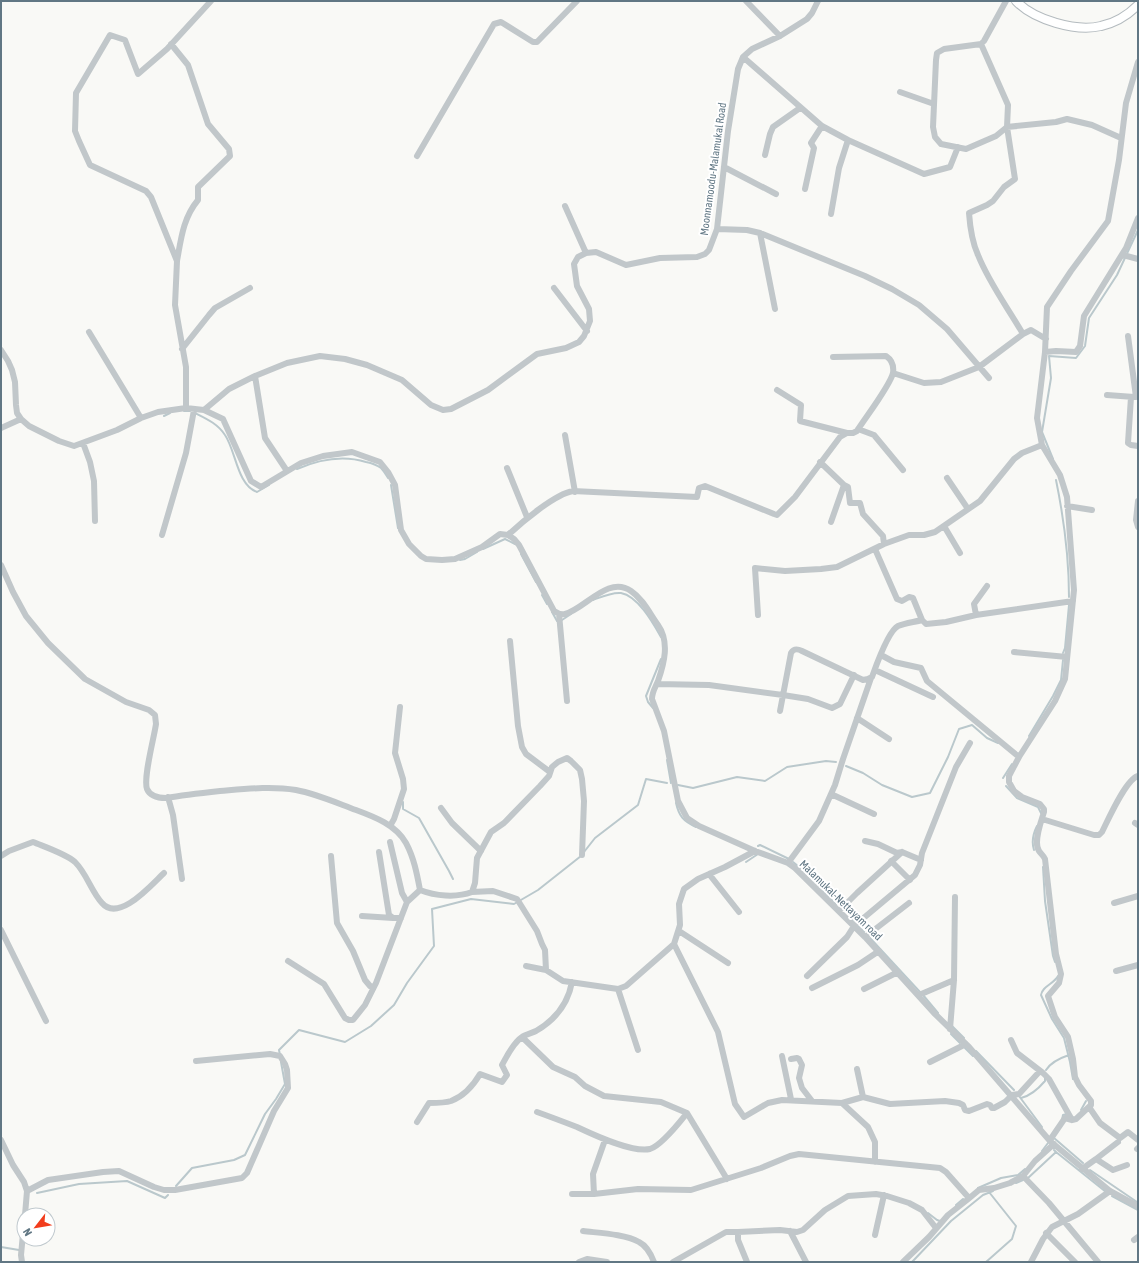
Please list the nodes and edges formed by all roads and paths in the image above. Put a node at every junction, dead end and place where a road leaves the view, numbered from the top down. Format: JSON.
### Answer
{"nodes":[{"id":1,"x":211,"y":1,"type":"edge"},
{"id":2,"x":577,"y":1,"type":"edge"},
{"id":3,"x":746,"y":1,"type":"edge"},
{"id":4,"x":818,"y":1,"type":"edge"},
{"id":5,"x":1006,"y":1,"type":"edge"},
{"id":6,"x":1016,"y":1,"type":"edge"},
{"id":7,"x":1137,"y":6,"type":"edge"},
{"id":8,"x":780,"y":36,"type":"junction"},
{"id":9,"x":171,"y":44,"type":"junction"},
{"id":10,"x":981,"y":44,"type":"junction"},
{"id":11,"x":743,"y":57,"type":"junction"},
{"id":12,"x":1138,"y":62,"type":"edge"},
{"id":13,"x":900,"y":92,"type":"dead end"},
{"id":14,"x":934,"y":104,"type":"junction"},
{"id":15,"x":800,"y":108,"type":"junction"},
{"id":16,"x":822,"y":126,"type":"junction"},
{"id":17,"x":1007,"y":127,"type":"junction"},
{"id":18,"x":1122,"y":138,"type":"junction"},
{"id":19,"x":848,"y":140,"type":"junction"},
{"id":20,"x":958,"y":147,"type":"junction"},
{"id":21,"x":765,"y":155,"type":"dead end"},
{"id":22,"x":417,"y":156,"type":"dead end"},
{"id":23,"x":724,"y":167,"type":"junction"},
{"id":24,"x":805,"y":189,"type":"dead end"},
{"id":25,"x":776,"y":194,"type":"dead end"},
{"id":26,"x":565,"y":206,"type":"dead end"},
{"id":27,"x":831,"y":214,"type":"dead end"},
{"id":28,"x":1138,"y":218,"type":"edge"},
{"id":29,"x":717,"y":229,"type":"junction"},
{"id":30,"x":760,"y":233,"type":"junction"},
{"id":31,"x":586,"y":253,"type":"junction"},
{"id":32,"x":1125,"y":255,"type":"junction"},
{"id":33,"x":1138,"y":259,"type":"edge"},
{"id":34,"x":177,"y":261,"type":"junction"},
{"id":35,"x":250,"y":288,"type":"dead end"},
{"id":36,"x":554,"y":288,"type":"dead end"},
{"id":37,"x":775,"y":310,"type":"dead end"},
{"id":38,"x":586,"y":331,"type":"junction"},
{"id":39,"x":89,"y":332,"type":"dead end"},
{"id":40,"x":1023,"y":334,"type":"junction"},
{"id":41,"x":1128,"y":336,"type":"dead end"},
{"id":42,"x":1046,"y":339,"type":"junction"},
{"id":43,"x":182,"y":349,"type":"junction"},
{"id":44,"x":1,"y":350,"type":"edge"},
{"id":45,"x":1045,"y":352,"type":"junction"},
{"id":46,"x":833,"y":357,"type":"dead end"},
{"id":47,"x":979,"y":367,"type":"junction"},
{"id":48,"x":893,"y":373,"type":"junction"},
{"id":49,"x":255,"y":376,"type":"junction"},
{"id":50,"x":989,"y":378,"type":"dead end"},
{"id":51,"x":777,"y":390,"type":"dead end"},
{"id":52,"x":1107,"y":395,"type":"dead end"},
{"id":53,"x":1135,"y":397,"type":"edge"},
{"id":54,"x":186,"y":408,"type":"junction"},
{"id":55,"x":194,"y":410,"type":"junction"},
{"id":56,"x":204,"y":410,"type":"junction"},
{"id":57,"x":141,"y":418,"type":"junction"},
{"id":58,"x":21,"y":419,"type":"junction"},
{"id":59,"x":1,"y":428,"type":"edge"},
{"id":60,"x":858,"y":429,"type":"junction"},
{"id":61,"x":847,"y":433,"type":"junction"},
{"id":62,"x":566,"y":435,"type":"dead end"},
{"id":63,"x":83,"y":443,"type":"junction"},
{"id":64,"x":1042,"y":445,"type":"junction"},
{"id":65,"x":1138,"y":446,"type":"edge"},
{"id":66,"x":820,"y":462,"type":"junction"},
{"id":67,"x":507,"y":468,"type":"dead end"},
{"id":68,"x":903,"y":470,"type":"dead end"},
{"id":69,"x":287,"y":471,"type":"junction"},
{"id":70,"x":947,"y":478,"type":"dead end"},
{"id":71,"x":844,"y":485,"type":"junction"},
{"id":72,"x":575,"y":492,"type":"junction"},
{"id":73,"x":1138,"y":501,"type":"edge"},
{"id":74,"x":1067,"y":506,"type":"junction"},
{"id":75,"x":968,"y":509,"type":"junction"},
{"id":76,"x":1092,"y":510,"type":"dead end"},
{"id":77,"x":1137,"y":515,"type":"edge"},
{"id":78,"x":527,"y":517,"type":"junction"},
{"id":79,"x":95,"y":520,"type":"dead end"},
{"id":80,"x":831,"y":522,"type":"dead end"},
{"id":81,"x":944,"y":526,"type":"junction"},
{"id":82,"x":1138,"y":527,"type":"edge"},
{"id":83,"x":162,"y":535,"type":"dead end"},
{"id":84,"x":508,"y":535,"type":"junction"},
{"id":85,"x":884,"y":544,"type":"junction"},
{"id":86,"x":875,"y":549,"type":"junction"},
{"id":87,"x":960,"y":553,"type":"dead end"},
{"id":88,"x":1,"y":565,"type":"edge"},
{"id":89,"x":987,"y":586,"type":"dead end"},
{"id":90,"x":1073,"y":601,"type":"junction"},
{"id":91,"x":559,"y":614,"type":"junction"},
{"id":92,"x":758,"y":615,"type":"dead end"},
{"id":93,"x":976,"y":615,"type":"junction"},
{"id":94,"x":922,"y":620,"type":"junction"},
{"id":95,"x":510,"y":641,"type":"dead end"},
{"id":96,"x":1014,"y":652,"type":"dead end"},
{"id":97,"x":880,"y":655,"type":"junction"},
{"id":98,"x":1067,"y":657,"type":"junction"},
{"id":99,"x":875,"y":670,"type":"junction"},
{"id":100,"x":854,"y":675,"type":"junction"},
{"id":101,"x":871,"y":678,"type":"junction"},
{"id":102,"x":657,"y":684,"type":"junction"},
{"id":103,"x":783,"y":694,"type":"junction"},
{"id":104,"x":933,"y":697,"type":"dead end"},
{"id":105,"x":567,"y":701,"type":"dead end"},
{"id":106,"x":400,"y":707,"type":"dead end"},
{"id":107,"x":780,"y":711,"type":"dead end"},
{"id":108,"x":857,"y":718,"type":"junction"},
{"id":109,"x":889,"y":739,"type":"dead end"},
{"id":110,"x":970,"y":743,"type":"dead end"},
{"id":111,"x":1018,"y":755,"type":"junction"},
{"id":112,"x":550,"y":772,"type":"junction"},
{"id":113,"x":1138,"y":776,"type":"edge"},
{"id":114,"x":831,"y":794,"type":"junction"},
{"id":115,"x":168,"y":797,"type":"junction"},
{"id":116,"x":441,"y":808,"type":"dead end"},
{"id":117,"x":874,"y":814,"type":"dead end"},
{"id":118,"x":1042,"y":819,"type":"junction"},
{"id":119,"x":390,"y":826,"type":"junction"},
{"id":120,"x":865,"y":841,"type":"dead end"},
{"id":121,"x":390,"y":842,"type":"dead end"},
{"id":122,"x":481,"y":851,"type":"junction"},
{"id":123,"x":755,"y":851,"type":"junction"},
{"id":124,"x":379,"y":852,"type":"dead end"},
{"id":125,"x":902,"y":852,"type":"junction"},
{"id":126,"x":582,"y":855,"type":"dead end"},
{"id":127,"x":1,"y":856,"type":"edge"},
{"id":128,"x":331,"y":856,"type":"dead end"},
{"id":129,"x":921,"y":860,"type":"junction"},
{"id":130,"x":891,"y":861,"type":"junction"},
{"id":131,"x":788,"y":863,"type":"junction"},
{"id":132,"x":164,"y":873,"type":"dead end"},
{"id":133,"x":709,"y":874,"type":"junction"},
{"id":134,"x":182,"y":879,"type":"dead end"},
{"id":135,"x":910,"y":880,"type":"junction"},
{"id":136,"x":420,"y":890,"type":"junction"},
{"id":137,"x":472,"y":892,"type":"junction"},
{"id":138,"x":1138,"y":896,"type":"edge"},
{"id":139,"x":955,"y":897,"type":"dead end"},
{"id":140,"x":407,"y":902,"type":"junction"},
{"id":141,"x":909,"y":903,"type":"dead end"},
{"id":142,"x":1114,"y":903,"type":"dead end"},
{"id":143,"x":739,"y":912,"type":"dead end"},
{"id":144,"x":839,"y":912,"type":"junction"},
{"id":145,"x":362,"y":916,"type":"dead end"},
{"id":146,"x":393,"y":918,"type":"junction"},
{"id":147,"x":401,"y":918,"type":"junction"},
{"id":148,"x":854,"y":926,"type":"junction"},
{"id":149,"x":1,"y":930,"type":"edge"},
{"id":150,"x":679,"y":931,"type":"junction"},
{"id":151,"x":866,"y":937,"type":"junction"},
{"id":152,"x":674,"y":944,"type":"junction"},
{"id":153,"x":879,"y":952,"type":"junction"},
{"id":154,"x":288,"y":961,"type":"dead end"},
{"id":155,"x":728,"y":963,"type":"dead end"},
{"id":156,"x":1138,"y":965,"type":"edge"},
{"id":157,"x":526,"y":966,"type":"dead end"},
{"id":158,"x":546,"y":970,"type":"junction"},
{"id":159,"x":1116,"y":971,"type":"dead end"},
{"id":160,"x":898,"y":972,"type":"junction"},
{"id":161,"x":807,"y":976,"type":"dead end"},
{"id":162,"x":954,"y":980,"type":"junction"},
{"id":163,"x":572,"y":982,"type":"junction"},
{"id":164,"x":374,"y":987,"type":"junction"},
{"id":165,"x":812,"y":988,"type":"dead end"},
{"id":166,"x":864,"y":989,"type":"dead end"},
{"id":167,"x":618,"y":990,"type":"junction"},
{"id":168,"x":919,"y":995,"type":"junction"},
{"id":169,"x":46,"y":1021,"type":"dead end"},
{"id":170,"x":950,"y":1029,"type":"junction"},
{"id":171,"x":522,"y":1037,"type":"junction"},
{"id":172,"x":1011,"y":1040,"type":"dead end"},
{"id":173,"x":966,"y":1044,"type":"junction"},
{"id":174,"x":638,"y":1050,"type":"dead end"},
{"id":175,"x":782,"y":1056,"type":"dead end"},
{"id":176,"x":791,"y":1059,"type":"dead end"},
{"id":177,"x":196,"y":1061,"type":"dead end"},
{"id":178,"x":930,"y":1062,"type":"dead end"},
{"id":179,"x":857,"y":1069,"type":"dead end"},
{"id":180,"x":1040,"y":1071,"type":"junction"},
{"id":181,"x":1012,"y":1095,"type":"junction"},
{"id":182,"x":863,"y":1097,"type":"junction"},
{"id":183,"x":791,"y":1099,"type":"junction"},
{"id":184,"x":812,"y":1101,"type":"junction"},
{"id":185,"x":842,"y":1102,"type":"junction"},
{"id":186,"x":1089,"y":1107,"type":"junction"},
{"id":187,"x":537,"y":1112,"type":"dead end"},
{"id":188,"x":687,"y":1113,"type":"junction"},
{"id":189,"x":1072,"y":1120,"type":"junction"},
{"id":190,"x":417,"y":1122,"type":"dead end"},
{"id":191,"x":1,"y":1140,"type":"edge"},
{"id":192,"x":605,"y":1140,"type":"junction"},
{"id":193,"x":1138,"y":1140,"type":"edge"},
{"id":194,"x":1052,"y":1142,"type":"junction"},
{"id":195,"x":1118,"y":1142,"type":"dead end"},
{"id":196,"x":1096,"y":1159,"type":"junction"},
{"id":197,"x":875,"y":1162,"type":"junction"},
{"id":198,"x":1127,"y":1165,"type":"dead end"},
{"id":199,"x":1082,"y":1169,"type":"junction"},
{"id":200,"x":1023,"y":1176,"type":"junction"},
{"id":201,"x":727,"y":1179,"type":"junction"},
{"id":202,"x":27,"y":1191,"type":"junction"},
{"id":203,"x":1110,"y":1191,"type":"junction"},
{"id":204,"x":572,"y":1194,"type":"dead end"},
{"id":205,"x":594,"y":1194,"type":"junction"},
{"id":206,"x":884,"y":1195,"type":"junction"},
{"id":207,"x":969,"y":1198,"type":"junction"},
{"id":208,"x":1138,"y":1206,"type":"edge"},
{"id":209,"x":26,"y":1207,"type":"edge"},
{"id":210,"x":1064,"y":1222,"type":"junction"},
{"id":211,"x":936,"y":1228,"type":"junction"},
{"id":212,"x":583,"y":1230,"type":"dead end"},
{"id":213,"x":790,"y":1231,"type":"junction"},
{"id":214,"x":738,"y":1232,"type":"junction"},
{"id":215,"x":1046,"y":1233,"type":"junction"},
{"id":216,"x":875,"y":1235,"type":"dead end"},
{"id":217,"x":22,"y":1247,"type":"edge"},
{"id":218,"x":22,"y":1262,"type":"edge"},
{"id":219,"x":579,"y":1262,"type":"edge"},
{"id":220,"x":607,"y":1262,"type":"edge"},
{"id":221,"x":654,"y":1262,"type":"edge"},
{"id":222,"x":673,"y":1262,"type":"edge"},
{"id":223,"x":747,"y":1262,"type":"edge"},
{"id":224,"x":806,"y":1262,"type":"edge"},
{"id":225,"x":903,"y":1262,"type":"edge"},
{"id":226,"x":1031,"y":1262,"type":"edge"},
{"id":227,"x":1075,"y":1262,"type":"edge"},
{"id":228,"x":1098,"y":1262,"type":"edge"}],
"edges":[{"from":1,"to":9,"type":"street"},
{"from":2,"to":22,"type":"street"},
{"from":3,"to":8,"type":"street"},
{"from":4,"to":8,"type":"street"},
{"from":5,"to":10,"type":"street"},
{"from":6,"to":7,"type":"main road"},
{"from":8,"to":11,"type":"street"},
{"from":9,"to":34,"type":"street"},
{"from":9,"to":34,"type":"street"},
{"from":10,"to":14,"type":"street"},
{"from":10,"to":17,"type":"street"},
{"from":11,"to":15,"type":"street"},
{"from":11,"to":23,"type":"street","name":"Moonnamoodu-Malamukal Road"},
{"from":12,"to":18,"type":"street"},
{"from":13,"to":14,"type":"street"},
{"from":14,"to":20,"type":"street"},
{"from":15,"to":16,"type":"street"},
{"from":15,"to":21,"type":"street"},
{"from":16,"to":19,"type":"street"},
{"from":16,"to":24,"type":"street"},
{"from":17,"to":18,"type":"street"},
{"from":17,"to":20,"type":"street"},
{"from":17,"to":40,"type":"street"},
{"from":18,"to":42,"type":"street"},
{"from":19,"to":20,"type":"street"},
{"from":19,"to":27,"type":"street"},
{"from":23,"to":25,"type":"street"},
{"from":23,"to":29,"type":"street","name":"Moonnamoodu-Malamukal Road"},
{"from":26,"to":31,"type":"street"},
{"from":28,"to":32,"type":"street"},
{"from":29,"to":30,"type":"street"},
{"from":29,"to":31,"type":"street","name":"Moonnamoodu-Malamukal Road"},
{"from":30,"to":37,"type":"street"},
{"from":30,"to":47,"type":"street"},
{"from":31,"to":38,"type":"street"},
{"from":32,"to":33,"type":"street"},
{"from":32,"to":45,"type":"street"},
{"from":34,"to":43,"type":"street"},
{"from":35,"to":43,"type":"street"},
{"from":36,"to":38,"type":"street"},
{"from":38,"to":49,"type":"street"},
{"from":39,"to":57,"type":"street"},
{"from":40,"to":42,"type":"street"},
{"from":40,"to":47,"type":"street"},
{"from":41,"to":53,"type":"street"},
{"from":42,"to":45,"type":"street"},
{"from":43,"to":54,"type":"street"},
{"from":44,"to":58,"type":"street"},
{"from":45,"to":64,"type":"street"},
{"from":46,"to":48,"type":"street"},
{"from":47,"to":48,"type":"street"},
{"from":47,"to":50,"type":"street"},
{"from":48,"to":60,"type":"street"},
{"from":49,"to":56,"type":"street"},
{"from":49,"to":69,"type":"street"},
{"from":51,"to":61,"type":"street"},
{"from":52,"to":53,"type":"street"},
{"from":53,"to":65,"type":"street"},
{"from":54,"to":55,"type":"street"},
{"from":54,"to":57,"type":"street"},
{"from":55,"to":56,"type":"street"},
{"from":55,"to":83,"type":"street"},
{"from":56,"to":69,"type":"street"},
{"from":57,"to":63,"type":"street"},
{"from":58,"to":59,"type":"street"},
{"from":58,"to":63,"type":"street"},
{"from":60,"to":61,"type":"street"},
{"from":60,"to":68,"type":"street"},
{"from":61,"to":66,"type":"street"},
{"from":62,"to":72,"type":"street"},
{"from":63,"to":79,"type":"street"},
{"from":64,"to":74,"type":"street"},
{"from":64,"to":75,"type":"street"},
{"from":66,"to":71,"type":"street"},
{"from":66,"to":72,"type":"street"},
{"from":67,"to":78,"type":"street"},
{"from":69,"to":84,"type":"street"},
{"from":70,"to":75,"type":"street"},
{"from":71,"to":80,"type":"street"},
{"from":71,"to":85,"type":"street"},
{"from":72,"to":78,"type":"street"},
{"from":73,"to":77,"type":"street"},
{"from":74,"to":76,"type":"street"},
{"from":74,"to":90,"type":"street"},
{"from":75,"to":81,"type":"street"},
{"from":77,"to":82,"type":"street"},
{"from":78,"to":84,"type":"street"},
{"from":81,"to":85,"type":"street"},
{"from":81,"to":87,"type":"street"},
{"from":84,"to":91,"type":"street"},
{"from":85,"to":86,"type":"street"},
{"from":86,"to":92,"type":"street"},
{"from":86,"to":94,"type":"street"},
{"from":88,"to":115,"type":"street"},
{"from":89,"to":93,"type":"street"},
{"from":90,"to":93,"type":"street"},
{"from":90,"to":98,"type":"street"},
{"from":91,"to":102,"type":"street","name":"Malamukal-Nettayam road"},
{"from":91,"to":105,"type":"street"},
{"from":93,"to":94,"type":"street"},
{"from":94,"to":97,"type":"street"},
{"from":95,"to":112,"type":"street"},
{"from":96,"to":98,"type":"street"},
{"from":97,"to":99,"type":"street"},
{"from":97,"to":111,"type":"street"},
{"from":98,"to":111,"type":"street"},
{"from":99,"to":101,"type":"street"},
{"from":99,"to":104,"type":"street"},
{"from":100,"to":101,"type":"street"},
{"from":100,"to":103,"type":"street"},
{"from":100,"to":103,"type":"street"},
{"from":101,"to":108,"type":"street"},
{"from":102,"to":103,"type":"street"},
{"from":102,"to":123,"type":"street","name":"Malamukal-Nettayam road"},
{"from":103,"to":107,"type":"street"},
{"from":106,"to":119,"type":"street"},
{"from":108,"to":109,"type":"street"},
{"from":108,"to":114,"type":"street"},
{"from":110,"to":129,"type":"street"},
{"from":111,"to":118,"type":"street"},
{"from":112,"to":122,"type":"street"},
{"from":112,"to":126,"type":"street"},
{"from":113,"to":118,"type":"street"},
{"from":114,"to":117,"type":"street"},
{"from":114,"to":131,"type":"street"},
{"from":115,"to":119,"type":"street"},
{"from":115,"to":134,"type":"street"},
{"from":116,"to":122,"type":"street"},
{"from":118,"to":186,"type":"street"},
{"from":119,"to":136,"type":"street"},
{"from":120,"to":125,"type":"street"},
{"from":121,"to":140,"type":"street"},
{"from":122,"to":137,"type":"street"},
{"from":123,"to":131,"type":"street","name":"Malamukal-Nettayam road"},
{"from":123,"to":133,"type":"street"},
{"from":124,"to":146,"type":"street"},
{"from":125,"to":129,"type":"street"},
{"from":125,"to":130,"type":"street"},
{"from":127,"to":132,"type":"street"},
{"from":128,"to":164,"type":"street"},
{"from":129,"to":135,"type":"street"},
{"from":130,"to":135,"type":"street"},
{"from":130,"to":144,"type":"street"},
{"from":131,"to":144,"type":"street","name":"Malamukal-Nettayam road"},
{"from":133,"to":143,"type":"street"},
{"from":133,"to":150,"type":"street"},
{"from":135,"to":148,"type":"street"},
{"from":136,"to":137,"type":"street"},
{"from":136,"to":140,"type":"street"},
{"from":137,"to":158,"type":"street"},
{"from":138,"to":142,"type":"street"},
{"from":139,"to":162,"type":"street"},
{"from":140,"to":147,"type":"street"},
{"from":141,"to":151,"type":"street"},
{"from":144,"to":148,"type":"street","name":"Malamukal-Nettayam road"},
{"from":145,"to":146,"type":"street"},
{"from":146,"to":147,"type":"street"},
{"from":147,"to":164,"type":"street"},
{"from":148,"to":151,"type":"street","name":"Malamukal-Nettayam road"},
{"from":148,"to":161,"type":"street"},
{"from":149,"to":169,"type":"street"},
{"from":150,"to":152,"type":"street"},
{"from":150,"to":155,"type":"street"},
{"from":151,"to":153,"type":"street","name":"Malamukal-Nettayam road"},
{"from":152,"to":167,"type":"street"},
{"from":152,"to":183,"type":"street"},
{"from":153,"to":160,"type":"street","name":"Malamukal-Nettayam road"},
{"from":153,"to":165,"type":"street"},
{"from":154,"to":164,"type":"street"},
{"from":156,"to":159,"type":"street"},
{"from":157,"to":158,"type":"street"},
{"from":158,"to":163,"type":"street"},
{"from":160,"to":166,"type":"street"},
{"from":160,"to":168,"type":"street","name":"Malamukal-Nettayam road"},
{"from":162,"to":168,"type":"street"},
{"from":162,"to":170,"type":"street"},
{"from":163,"to":167,"type":"street"},
{"from":163,"to":171,"type":"street"},
{"from":167,"to":174,"type":"street"},
{"from":168,"to":170,"type":"street","name":"Malamukal-Nettayam road"},
{"from":170,"to":173,"type":"street","name":"Malamukal-Nettayam road"},
{"from":171,"to":188,"type":"street"},
{"from":171,"to":190,"type":"street"},
{"from":172,"to":180,"type":"street"},
{"from":173,"to":178,"type":"street"},
{"from":173,"to":181,"type":"street","name":"Malamukal-Nettayam road"},
{"from":175,"to":183,"type":"street"},
{"from":176,"to":184,"type":"street"},
{"from":177,"to":202,"type":"street"},
{"from":179,"to":182,"type":"street"},
{"from":180,"to":181,"type":"street"},
{"from":180,"to":189,"type":"street"},
{"from":181,"to":182,"type":"street"},
{"from":181,"to":194,"type":"street","name":"Malamukal-Nettayam road"},
{"from":182,"to":185,"type":"street"},
{"from":183,"to":184,"type":"street"},
{"from":184,"to":185,"type":"street"},
{"from":185,"to":197,"type":"street"},
{"from":186,"to":189,"type":"street"},
{"from":186,"to":193,"type":"street"},
{"from":187,"to":192,"type":"street"},
{"from":188,"to":192,"type":"street"},
{"from":188,"to":201,"type":"street"},
{"from":189,"to":194,"type":"street"},
{"from":191,"to":202,"type":"street"},
{"from":192,"to":205,"type":"street"},
{"from":194,"to":199,"type":"street","name":"Malamukal-Nettayam road"},
{"from":194,"to":200,"type":"street"},
{"from":195,"to":196,"type":"street"},
{"from":196,"to":198,"type":"street"},
{"from":196,"to":199,"type":"street"},
{"from":197,"to":201,"type":"street"},
{"from":197,"to":207,"type":"street"},
{"from":199,"to":203,"type":"street","name":"Malamukal-Nettayam road"},
{"from":200,"to":207,"type":"street"},
{"from":200,"to":210,"type":"street"},
{"from":201,"to":205,"type":"street"},
{"from":202,"to":209,"type":"street"},
{"from":203,"to":208,"type":"street","name":"Malamukal-Nettayam road"},
{"from":203,"to":210,"type":"street"},
{"from":204,"to":205,"type":"street"},
{"from":206,"to":211,"type":"street"},
{"from":206,"to":213,"type":"street"},
{"from":206,"to":216,"type":"street"},
{"from":207,"to":211,"type":"street"},
{"from":210,"to":215,"type":"street"},
{"from":210,"to":228,"type":"street"},
{"from":211,"to":225,"type":"street"},
{"from":212,"to":221,"type":"street"},
{"from":213,"to":214,"type":"street"},
{"from":213,"to":224,"type":"street"},
{"from":214,"to":222,"type":"street"},
{"from":214,"to":223,"type":"street"},
{"from":215,"to":226,"type":"street"},
{"from":215,"to":227,"type":"street"},
{"from":217,"to":218,"type":"street"},
{"from":219,"to":220,"type":"street"}]}
